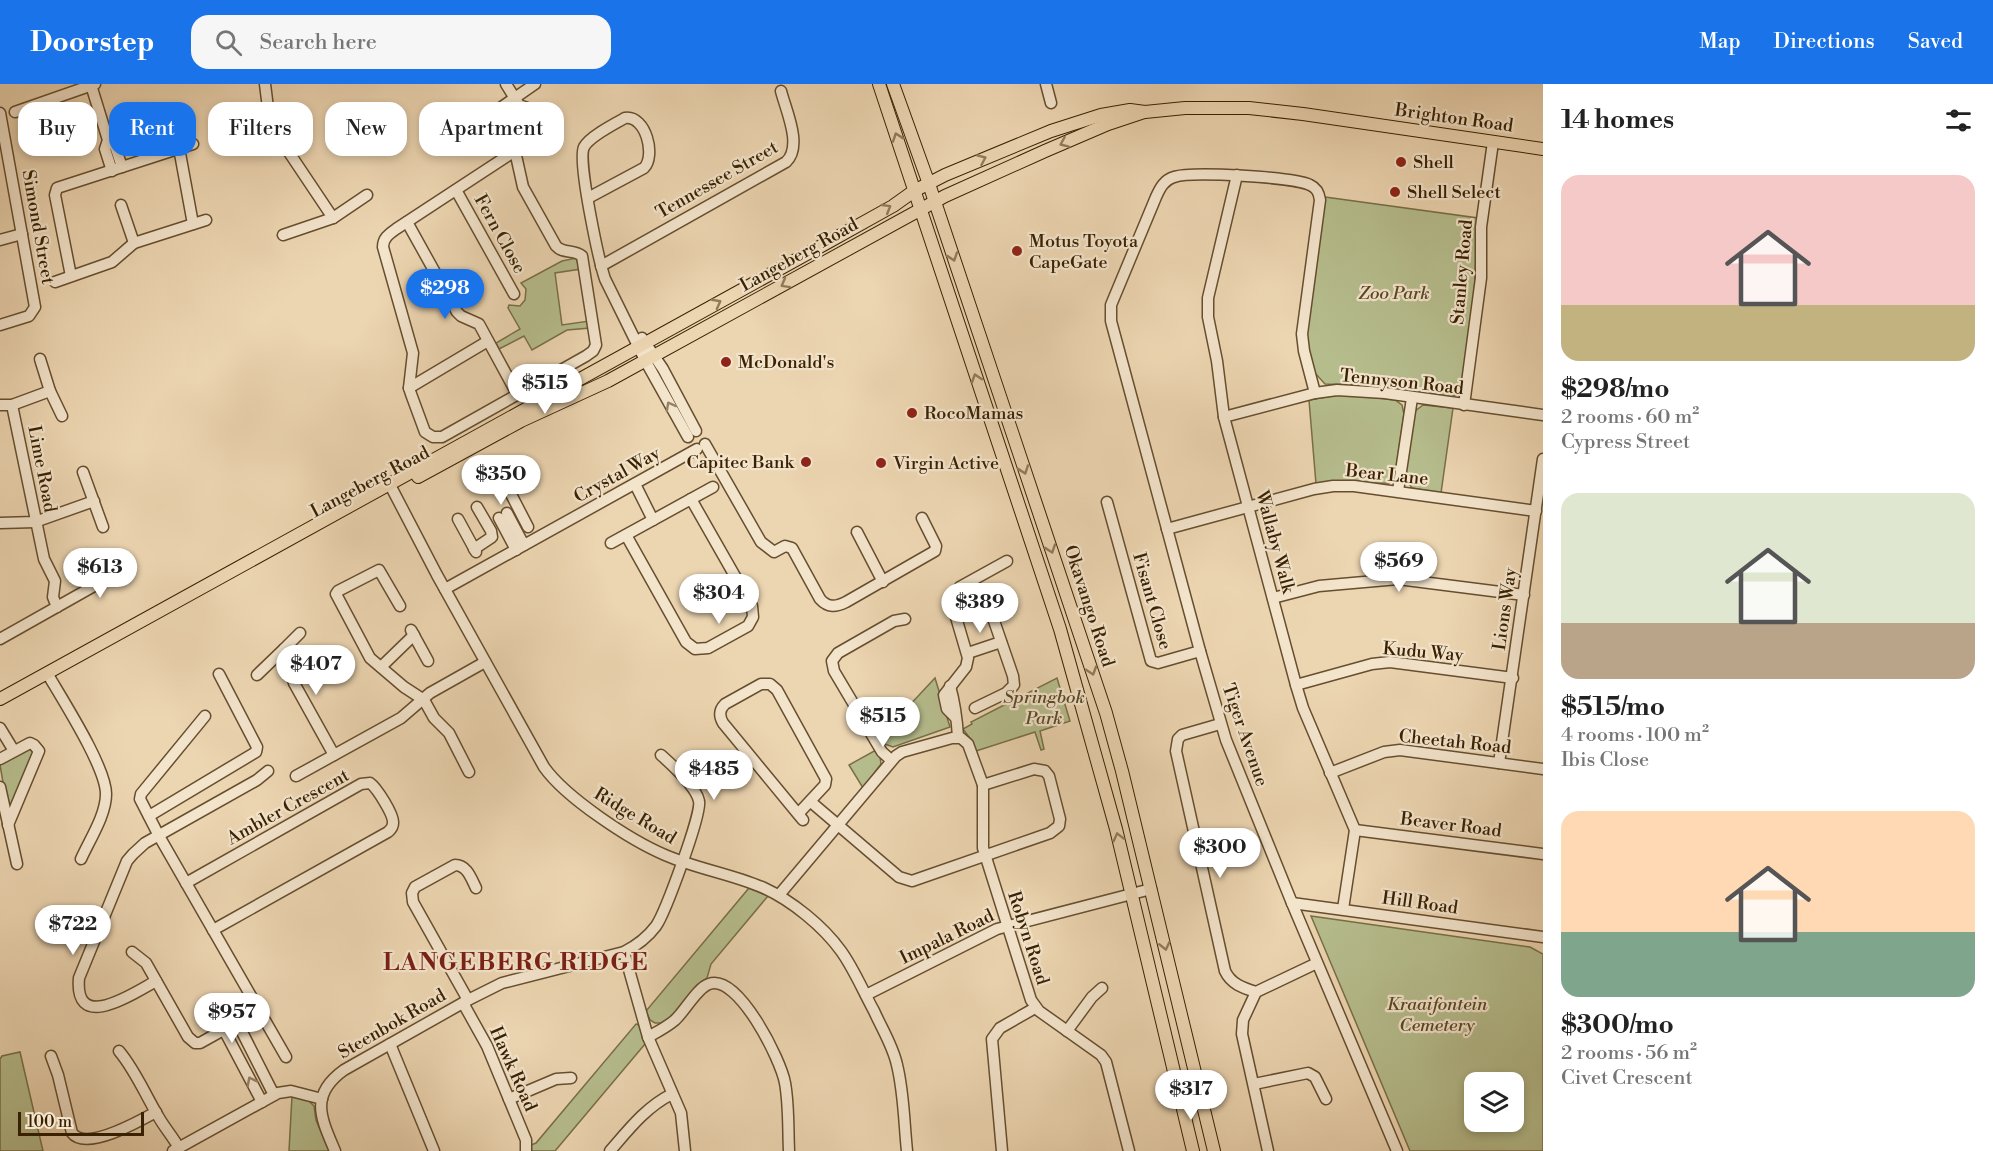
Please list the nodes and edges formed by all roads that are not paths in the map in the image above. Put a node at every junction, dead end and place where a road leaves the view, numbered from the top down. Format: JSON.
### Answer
{"nodes":[{"id":1,"x":265,"y":84,"type":"edge"},
{"id":2,"x":506,"y":84,"type":"edge"},
{"id":3,"x":535,"y":84,"type":"edge"},
{"id":4,"x":879,"y":84,"type":"edge"},
{"id":5,"x":893,"y":84,"type":"edge"},
{"id":6,"x":1046,"y":84,"type":"edge"},
{"id":7,"x":93,"y":85,"type":"edge"},
{"id":8,"x":781,"y":92,"type":"dead end"},
{"id":9,"x":517,"y":101,"type":"joint"},
{"id":10,"x":267,"y":102,"type":"edge"},
{"id":11,"x":1051,"y":103,"type":"dead end"},
{"id":12,"x":15,"y":112,"type":"dead end"},
{"id":13,"x":1145,"y":112,"type":"junction"},
{"id":14,"x":0,"y":113,"type":"edge"},
{"id":15,"x":1493,"y":142,"type":"junction"},
{"id":16,"x":3,"y":148,"type":"edge"},
{"id":17,"x":1543,"y":149,"type":"edge"},
{"id":18,"x":156,"y":156,"type":"edge"},
{"id":19,"x":181,"y":156,"type":"edge"},
{"id":20,"x":291,"y":156,"type":"edge"},
{"id":21,"x":507,"y":156,"type":"edge"},
{"id":22,"x":516,"y":156,"type":"edge"},
{"id":23,"x":117,"y":169,"type":"junction"},
{"id":24,"x":1237,"y":175,"type":"junction"},
{"id":25,"x":929,"y":184,"type":"junction"},
{"id":26,"x":456,"y":190,"type":"junction"},
{"id":27,"x":914,"y":190,"type":"junction"},
{"id":28,"x":367,"y":195,"type":"dead end"},
{"id":29,"x":588,"y":198,"type":"junction"},
{"id":30,"x":934,"y":202,"type":"junction"},
{"id":31,"x":121,"y":205,"type":"dead end"},
{"id":32,"x":920,"y":209,"type":"junction"},
{"id":33,"x":333,"y":218,"type":"junction"},
{"id":34,"x":206,"y":220,"type":"dead end"},
{"id":35,"x":407,"y":222,"type":"junction"},
{"id":36,"x":193,"y":224,"type":"junction"},
{"id":37,"x":22,"y":234,"type":"junction"},
{"id":38,"x":283,"y":235,"type":"dead end"},
{"id":39,"x":0,"y":240,"type":"edge"},
{"id":40,"x":134,"y":243,"type":"junction"},
{"id":41,"x":600,"y":266,"type":"junction"},
{"id":42,"x":71,"y":276,"type":"junction"},
{"id":43,"x":55,"y":282,"type":"dead end"},
{"id":44,"x":514,"y":294,"type":"dead end"},
{"id":45,"x":0,"y":325,"type":"edge"},
{"id":46,"x":488,"y":341,"type":"junction"},
{"id":47,"x":642,"y":343,"type":"junction"},
{"id":48,"x":649,"y":358,"type":"junction"},
{"id":49,"x":40,"y":359,"type":"dead end"},
{"id":50,"x":409,"y":388,"type":"junction"},
{"id":51,"x":50,"y":391,"type":"junction"},
{"id":52,"x":1315,"y":393,"type":"junction"},
{"id":53,"x":517,"y":394,"type":"junction"},
{"id":54,"x":1412,"y":398,"type":"junction"},
{"id":55,"x":0,"y":405,"type":"edge"},
{"id":56,"x":12,"y":405,"type":"junction"},
{"id":57,"x":1464,"y":405,"type":"junction"},
{"id":58,"x":1543,"y":415,"type":"edge"},
{"id":59,"x":62,"y":416,"type":"dead end"},
{"id":60,"x":1224,"y":417,"type":"junction"},
{"id":61,"x":696,"y":442,"type":"junction"},
{"id":62,"x":1543,"y":459,"type":"edge"},
{"id":63,"x":524,"y":465,"type":"dead end"},
{"id":64,"x":83,"y":472,"type":"dead end"},
{"id":65,"x":635,"y":484,"type":"junction"},
{"id":66,"x":391,"y":486,"type":"junction"},
{"id":67,"x":713,"y":487,"type":"dead end"},
{"id":68,"x":1398,"y":491,"type":"junction"},
{"id":69,"x":692,"y":499,"type":"junction"},
{"id":70,"x":94,"y":501,"type":"junction"},
{"id":71,"x":1107,"y":502,"type":"dead end"},
{"id":72,"x":477,"y":507,"type":"dead end"},
{"id":73,"x":517,"y":507,"type":"junction"},
{"id":74,"x":1248,"y":507,"type":"junction"},
{"id":75,"x":1536,"y":511,"type":"junction"},
{"id":76,"x":503,"y":516,"type":"junction"},
{"id":77,"x":922,"y":518,"type":"dead end"},
{"id":78,"x":458,"y":519,"type":"dead end"},
{"id":79,"x":653,"y":520,"type":"junction"},
{"id":80,"x":35,"y":522,"type":"junction"},
{"id":81,"x":0,"y":523,"type":"edge"},
{"id":82,"x":488,"y":525,"type":"junction"},
{"id":83,"x":103,"y":526,"type":"dead end"},
{"id":84,"x":528,"y":527,"type":"dead end"},
{"id":85,"x":1167,"y":529,"type":"junction"},
{"id":86,"x":857,"y":532,"type":"dead end"},
{"id":87,"x":626,"y":535,"type":"junction"},
{"id":88,"x":611,"y":543,"type":"dead end"},
{"id":89,"x":520,"y":548,"type":"junction"},
{"id":90,"x":104,"y":561,"type":"dead end"},
{"id":91,"x":1007,"y":561,"type":"dead end"},
{"id":92,"x":883,"y":582,"type":"junction"},
{"id":93,"x":445,"y":589,"type":"junction"},
{"id":94,"x":1524,"y":595,"type":"junction"},
{"id":95,"x":1273,"y":598,"type":"junction"},
{"id":96,"x":400,"y":606,"type":"dead end"},
{"id":97,"x":57,"y":608,"type":"junction"},
{"id":98,"x":992,"y":615,"type":"dead end"},
{"id":99,"x":906,"y":619,"type":"dead end"},
{"id":100,"x":300,"y":633,"type":"dead end"},
{"id":101,"x":0,"y":639,"type":"edge"},
{"id":102,"x":1001,"y":642,"type":"junction"},
{"id":103,"x":284,"y":649,"type":"junction"},
{"id":104,"x":1200,"y":651,"type":"junction"},
{"id":105,"x":968,"y":653,"type":"junction"},
{"id":106,"x":428,"y":661,"type":"dead end"},
{"id":107,"x":485,"y":662,"type":"junction"},
{"id":108,"x":381,"y":667,"type":"junction"},
{"id":109,"x":219,"y":674,"type":"dead end"},
{"id":110,"x":257,"y":675,"type":"dead end"},
{"id":111,"x":49,"y":676,"type":"junction"},
{"id":112,"x":1513,"y":678,"type":"junction"},
{"id":113,"x":1296,"y":685,"type":"junction"},
{"id":114,"x":0,"y":699,"type":"edge"},
{"id":115,"x":424,"y":700,"type":"junction"},
{"id":116,"x":898,"y":705,"type":"dead end"},
{"id":117,"x":0,"y":708,"type":"edge"},
{"id":118,"x":975,"y":708,"type":"dead end"},
{"id":119,"x":205,"y":716,"type":"dead end"},
{"id":120,"x":865,"y":724,"type":"junction"},
{"id":121,"x":1220,"y":724,"type":"junction"},
{"id":122,"x":0,"y":728,"type":"edge"},
{"id":123,"x":960,"y":738,"type":"junction"},
{"id":124,"x":14,"y":751,"type":"junction"},
{"id":125,"x":334,"y":755,"type":"junction"},
{"id":126,"x":661,"y":755,"type":"dead end"},
{"id":127,"x":0,"y":759,"type":"edge"},
{"id":128,"x":891,"y":760,"type":"junction"},
{"id":129,"x":1499,"y":763,"type":"junction"},
{"id":130,"x":1543,"y":769,"type":"edge"},
{"id":131,"x":268,"y":771,"type":"dead end"},
{"id":132,"x":469,"y":772,"type":"dead end"},
{"id":133,"x":1330,"y":773,"type":"junction"},
{"id":134,"x":296,"y":776,"type":"dead end"},
{"id":135,"x":983,"y":785,"type":"junction"},
{"id":136,"x":0,"y":787,"type":"edge"},
{"id":137,"x":811,"y":802,"type":"junction"},
{"id":138,"x":149,"y":816,"type":"junction"},
{"id":139,"x":8,"y":825,"type":"junction"},
{"id":140,"x":838,"y":826,"type":"junction"},
{"id":141,"x":1355,"y":830,"type":"junction"},
{"id":142,"x":159,"y":836,"type":"junction"},
{"id":143,"x":1543,"y":854,"type":"edge"},
{"id":144,"x":985,"y":856,"type":"junction"},
{"id":145,"x":81,"y":859,"type":"dead end"},
{"id":146,"x":681,"y":861,"type":"junction"},
{"id":147,"x":17,"y":864,"type":"dead end"},
{"id":148,"x":186,"y":883,"type":"junction"},
{"id":149,"x":476,"y":888,"type":"dead end"},
{"id":150,"x":1151,"y":889,"type":"junction"},
{"id":151,"x":1131,"y":894,"type":"junction"},
{"id":152,"x":779,"y":895,"type":"junction"},
{"id":153,"x":1292,"y":903,"type":"junction"},
{"id":154,"x":1343,"y":909,"type":"junction"},
{"id":155,"x":1007,"y":926,"type":"junction"},
{"id":156,"x":213,"y":930,"type":"junction"},
{"id":157,"x":1543,"y":937,"type":"edge"},
{"id":158,"x":132,"y":952,"type":"dead end"},
{"id":159,"x":624,"y":952,"type":"junction"},
{"id":160,"x":1317,"y":963,"type":"junction"},
{"id":161,"x":156,"y":981,"type":"junction"},
{"id":162,"x":1101,"y":988,"type":"dead end"},
{"id":163,"x":1256,"y":992,"type":"junction"},
{"id":164,"x":866,"y":995,"type":"junction"},
{"id":165,"x":465,"y":1001,"type":"junction"},
{"id":166,"x":1035,"y":1008,"type":"junction"},
{"id":167,"x":259,"y":1010,"type":"junction"},
{"id":168,"x":237,"y":1022,"type":"junction"},
{"id":169,"x":224,"y":1029,"type":"junction"},
{"id":170,"x":1067,"y":1031,"type":"junction"},
{"id":171,"x":648,"y":1037,"type":"junction"},
{"id":172,"x":390,"y":1044,"type":"junction"},
{"id":173,"x":118,"y":1051,"type":"dead end"},
{"id":174,"x":51,"y":1056,"type":"dead end"},
{"id":175,"x":286,"y":1057,"type":"dead end"},
{"id":176,"x":571,"y":1078,"type":"dead end"},
{"id":177,"x":1254,"y":1084,"type":"junction"},
{"id":178,"x":672,"y":1094,"type":"junction"},
{"id":179,"x":274,"y":1095,"type":"junction"},
{"id":180,"x":322,"y":1099,"type":"junction"},
{"id":181,"x":1326,"y":1099,"type":"dead end"},
{"id":182,"x":509,"y":1100,"type":"junction"},
{"id":183,"x":262,"y":1102,"type":"junction"},
{"id":184,"x":156,"y":1112,"type":"junction"},
{"id":185,"x":176,"y":1149,"type":"edge"},
{"id":186,"x":335,"y":1151,"type":"edge"},
{"id":187,"x":434,"y":1151,"type":"edge"},
{"id":188,"x":526,"y":1151,"type":"edge"},
{"id":189,"x":610,"y":1151,"type":"edge"},
{"id":190,"x":685,"y":1151,"type":"edge"},
{"id":191,"x":789,"y":1151,"type":"edge"},
{"id":192,"x":907,"y":1151,"type":"edge"},
{"id":193,"x":1002,"y":1151,"type":"edge"},
{"id":194,"x":1129,"y":1151,"type":"edge"},
{"id":195,"x":1193,"y":1151,"type":"edge"},
{"id":196,"x":1214,"y":1151,"type":"edge"},
{"id":197,"x":1268,"y":1151,"type":"edge"},
{"id":198,"x":1397,"y":1151,"type":"edge"}],
"edges":[{"from":1,"to":10,"type":"street"},
{"from":2,"to":9,"type":"street"},
{"from":3,"to":9,"type":"street"},
{"from":27,"to":4,"type":"main road","name":"Okavango Road","one_way":true},
{"from":5,"to":25,"type":"main road","name":"Okavango Road"},
{"from":6,"to":11,"type":"street"},
{"from":7,"to":12,"type":"street"},
{"from":7,"to":23,"type":"street"},
{"from":8,"to":41,"type":"street","name":"Tennessee Street"},
{"from":13,"to":15,"type":"main road","name":"Brighton Road"},
{"from":25,"to":13,"type":"main road","name":"Brighton Road","one_way":true},
{"from":13,"to":30,"type":"main road","name":"Brighton Road","one_way":true},
{"from":14,"to":16,"type":"street","name":"Simond Street"},
{"from":15,"to":17,"type":"main road","name":"Brighton Road"},
{"from":15,"to":57,"type":"street","name":"Stanley Road"},
{"from":16,"to":37,"type":"street","name":"Simond Street"},
{"from":18,"to":23,"type":"street"},
{"from":19,"to":36,"type":"street"},
{"from":20,"to":33,"type":"street"},
{"from":21,"to":26,"type":"street"},
{"from":22,"to":53,"type":"street"},
{"from":23,"to":42,"type":"street"},
{"from":24,"to":52,"type":"street"},
{"from":24,"to":60,"type":"street","name":"Wallaby Walk"},
{"from":24,"to":85,"type":"street","name":"Tiger Avenue"},
{"from":25,"to":27,"type":"main road","name":"Langeberg Road"},
{"from":25,"to":30,"type":"main road","name":"Okavango Road"},
{"from":26,"to":35,"type":"street"},
{"from":26,"to":44,"type":"street","name":"Fern Close"},
{"from":27,"to":32,"type":"main road","name":"Okavango Road"},
{"from":47,"to":27,"type":"main road","name":"Langeberg Road","one_way":true},
{"from":28,"to":33,"type":"street"},
{"from":29,"to":29,"type":"street"},
{"from":29,"to":41,"type":"street"},
{"from":30,"to":32,"type":"main road","name":"Langeberg Road"},
{"from":30,"to":150,"type":"main road","name":"Okavango Road","one_way":true},
{"from":31,"to":40,"type":"street"},
{"from":32,"to":48,"type":"main road","name":"Langeberg Road","one_way":true},
{"from":151,"to":32,"type":"main road","name":"Okavango Road","one_way":true},
{"from":33,"to":38,"type":"street"},
{"from":34,"to":36,"type":"street"},
{"from":35,"to":46,"type":"street"},
{"from":35,"to":50,"type":"street"},
{"from":36,"to":40,"type":"street"},
{"from":37,"to":39,"type":"street"},
{"from":37,"to":45,"type":"street","name":"Simond Street"},
{"from":40,"to":42,"type":"street"},
{"from":41,"to":47,"type":"street"},
{"from":42,"to":43,"type":"street"},
{"from":46,"to":50,"type":"street"},
{"from":46,"to":53,"type":"street"},
{"from":47,"to":48,"type":"street"},
{"from":47,"to":66,"type":"main road","name":"Langeberg Road"},
{"from":48,"to":61,"type":"street"},
{"from":48,"to":66,"type":"main road","name":"Langeberg Road"},
{"from":49,"to":51,"type":"street"},
{"from":50,"to":53,"type":"street"},
{"from":51,"to":56,"type":"street"},
{"from":51,"to":59,"type":"street"},
{"from":52,"to":54,"type":"street","name":"Tennyson Road"},
{"from":52,"to":60,"type":"street","name":"Tennyson Road"},
{"from":54,"to":57,"type":"street","name":"Tennyson Road"},
{"from":54,"to":68,"type":"street"},
{"from":55,"to":56,"type":"street"},
{"from":56,"to":80,"type":"street","name":"Lime Road"},
{"from":57,"to":58,"type":"street","name":"Tennyson Road"},
{"from":60,"to":74,"type":"street","name":"Wallaby Walk"},
{"from":61,"to":65,"type":"street","name":"Crystal Way"},
{"from":61,"to":92,"type":"street"},
{"from":62,"to":75,"type":"street","name":"Lions Way"},
{"from":63,"to":73,"type":"street"},
{"from":64,"to":70,"type":"street"},
{"from":65,"to":79,"type":"street"},
{"from":65,"to":89,"type":"street","name":"Crystal Way"},
{"from":66,"to":93,"type":"street","name":"Ridge Road"},
{"from":66,"to":111,"type":"main road","name":"Langeberg Road"},
{"from":67,"to":69,"type":"street"},
{"from":68,"to":74,"type":"street","name":"Bear Lane"},
{"from":68,"to":75,"type":"street","name":"Bear Lane"},
{"from":69,"to":79,"type":"street"},
{"from":69,"to":87,"type":"street"},
{"from":70,"to":80,"type":"street"},
{"from":70,"to":83,"type":"street"},
{"from":71,"to":104,"type":"street","name":"Fisant Close"},
{"from":72,"to":82,"type":"street"},
{"from":73,"to":76,"type":"street"},
{"from":73,"to":84,"type":"street"},
{"from":74,"to":85,"type":"street","name":"Bear Lane"},
{"from":74,"to":95,"type":"street","name":"Wallaby Walk"},
{"from":75,"to":94,"type":"street","name":"Lions Way"},
{"from":76,"to":82,"type":"street"},
{"from":76,"to":89,"type":"street"},
{"from":77,"to":92,"type":"street"},
{"from":78,"to":82,"type":"street"},
{"from":79,"to":87,"type":"street"},
{"from":80,"to":81,"type":"street"},
{"from":80,"to":97,"type":"street","name":"Lime Road"},
{"from":85,"to":104,"type":"street","name":"Tiger Avenue"},
{"from":86,"to":92,"type":"street"},
{"from":87,"to":88,"type":"street"},
{"from":89,"to":93,"type":"street","name":"Crystal Way"},
{"from":90,"to":97,"type":"street"},
{"from":91,"to":105,"type":"street"},
{"from":93,"to":107,"type":"street","name":"Ridge Road"},
{"from":94,"to":95,"type":"street"},
{"from":94,"to":112,"type":"street","name":"Lions Way"},
{"from":95,"to":113,"type":"street","name":"Wallaby Walk"},
{"from":96,"to":108,"type":"street"},
{"from":97,"to":101,"type":"street"},
{"from":98,"to":102,"type":"street"},
{"from":99,"to":120,"type":"street"},
{"from":100,"to":103,"type":"street"},
{"from":102,"to":105,"type":"street"},
{"from":102,"to":118,"type":"street"},
{"from":103,"to":110,"type":"street"},
{"from":103,"to":125,"type":"street"},
{"from":104,"to":121,"type":"street","name":"Tiger Avenue"},
{"from":105,"to":123,"type":"street"},
{"from":106,"to":108,"type":"street"},
{"from":107,"to":115,"type":"street"},
{"from":107,"to":146,"type":"street","name":"Ridge Road"},
{"from":108,"to":115,"type":"street"},
{"from":109,"to":138,"type":"street"},
{"from":111,"to":114,"type":"main road","name":"Langeberg Road"},
{"from":111,"to":117,"type":"main road","name":"Langeberg Road"},
{"from":111,"to":145,"type":"street"},
{"from":112,"to":113,"type":"street","name":"Kudu Way"},
{"from":112,"to":129,"type":"street","name":"Lions Way"},
{"from":113,"to":133,"type":"street","name":"Wallaby Walk"},
{"from":115,"to":125,"type":"street"},
{"from":115,"to":132,"type":"street"},
{"from":116,"to":120,"type":"street"},
{"from":119,"to":138,"type":"street"},
{"from":120,"to":128,"type":"street"},
{"from":121,"to":153,"type":"street","name":"Tiger Avenue"},
{"from":121,"to":163,"type":"street"},
{"from":122,"to":124,"type":"street"},
{"from":123,"to":128,"type":"street"},
{"from":123,"to":135,"type":"street","name":"Robyn Road"},
{"from":124,"to":127,"type":"street"},
{"from":124,"to":139,"type":"street"},
{"from":125,"to":134,"type":"street"},
{"from":126,"to":146,"type":"street","name":"Steenbok Road"},
{"from":128,"to":140,"type":"street"},
{"from":129,"to":130,"type":"street","name":"Cheetah Road"},
{"from":129,"to":133,"type":"street","name":"Cheetah Road"},
{"from":131,"to":142,"type":"street"},
{"from":133,"to":141,"type":"street","name":"Wallaby Walk"},
{"from":135,"to":144,"type":"street","name":"Robyn Road"},
{"from":135,"to":144,"type":"street"},
{"from":136,"to":139,"type":"street"},
{"from":137,"to":137,"type":"street"},
{"from":137,"to":140,"type":"street"},
{"from":138,"to":142,"type":"street"},
{"from":139,"to":147,"type":"street"},
{"from":140,"to":144,"type":"street"},
{"from":140,"to":152,"type":"street"},
{"from":141,"to":143,"type":"street","name":"Beaver Road"},
{"from":141,"to":154,"type":"street"},
{"from":142,"to":148,"type":"street"},
{"from":142,"to":161,"type":"street"},
{"from":144,"to":155,"type":"street","name":"Robyn Road"},
{"from":146,"to":152,"type":"street","name":"Ridge Road"},
{"from":146,"to":159,"type":"street","name":"Steenbok Road"},
{"from":148,"to":156,"type":"street"},
{"from":148,"to":156,"type":"street","name":"Ambler Crescent"},
{"from":149,"to":165,"type":"street","name":"Hawk Road"},
{"from":150,"to":151,"type":"street","name":"Impala Road"},
{"from":150,"to":196,"type":"main road","name":"Okavango Road","one_way":true},
{"from":151,"to":155,"type":"street","name":"Impala Road"},
{"from":151,"to":195,"type":"main road","name":"Okavango Road"},
{"from":152,"to":164,"type":"street","name":"Ridge Road"},
{"from":153,"to":154,"type":"street","name":"Hill Road"},
{"from":153,"to":160,"type":"street","name":"Tiger Avenue"},
{"from":154,"to":157,"type":"street","name":"Hill Road"},
{"from":155,"to":164,"type":"street","name":"Impala Road"},
{"from":155,"to":166,"type":"street","name":"Robyn Road"},
{"from":156,"to":167,"type":"street"},
{"from":158,"to":161,"type":"street"},
{"from":159,"to":165,"type":"street","name":"Steenbok Road"},
{"from":159,"to":171,"type":"street"},
{"from":160,"to":163,"type":"street"},
{"from":160,"to":198,"type":"street","name":"Tiger Avenue"},
{"from":161,"to":169,"type":"street"},
{"from":162,"to":170,"type":"street"},
{"from":163,"to":177,"type":"street"},
{"from":164,"to":192,"type":"street","name":"Ridge Road"},
{"from":165,"to":172,"type":"street","name":"Steenbok Road"},
{"from":165,"to":182,"type":"street","name":"Hawk Road"},
{"from":166,"to":170,"type":"street","name":"Robyn Road"},
{"from":166,"to":193,"type":"street"},
{"from":167,"to":168,"type":"street"},
{"from":167,"to":175,"type":"street"},
{"from":168,"to":169,"type":"street"},
{"from":168,"to":179,"type":"street"},
{"from":183,"to":169,"type":"street","one_way":true},
{"from":170,"to":194,"type":"street","name":"Robyn Road"},
{"from":171,"to":178,"type":"street"},
{"from":171,"to":191,"type":"street"},
{"from":172,"to":180,"type":"street","name":"Steenbok Road"},
{"from":172,"to":187,"type":"street"},
{"from":173,"to":184,"type":"street"},
{"from":174,"to":184,"type":"street"},
{"from":176,"to":182,"type":"street"},
{"from":177,"to":181,"type":"street"},
{"from":177,"to":197,"type":"street"},
{"from":178,"to":189,"type":"street"},
{"from":178,"to":190,"type":"street"},
{"from":179,"to":180,"type":"street"},
{"from":179,"to":183,"type":"street"},
{"from":180,"to":186,"type":"street"},
{"from":182,"to":188,"type":"street","name":"Hawk Road"},
{"from":183,"to":185,"type":"street"},
{"from":184,"to":185,"type":"street"}]}
